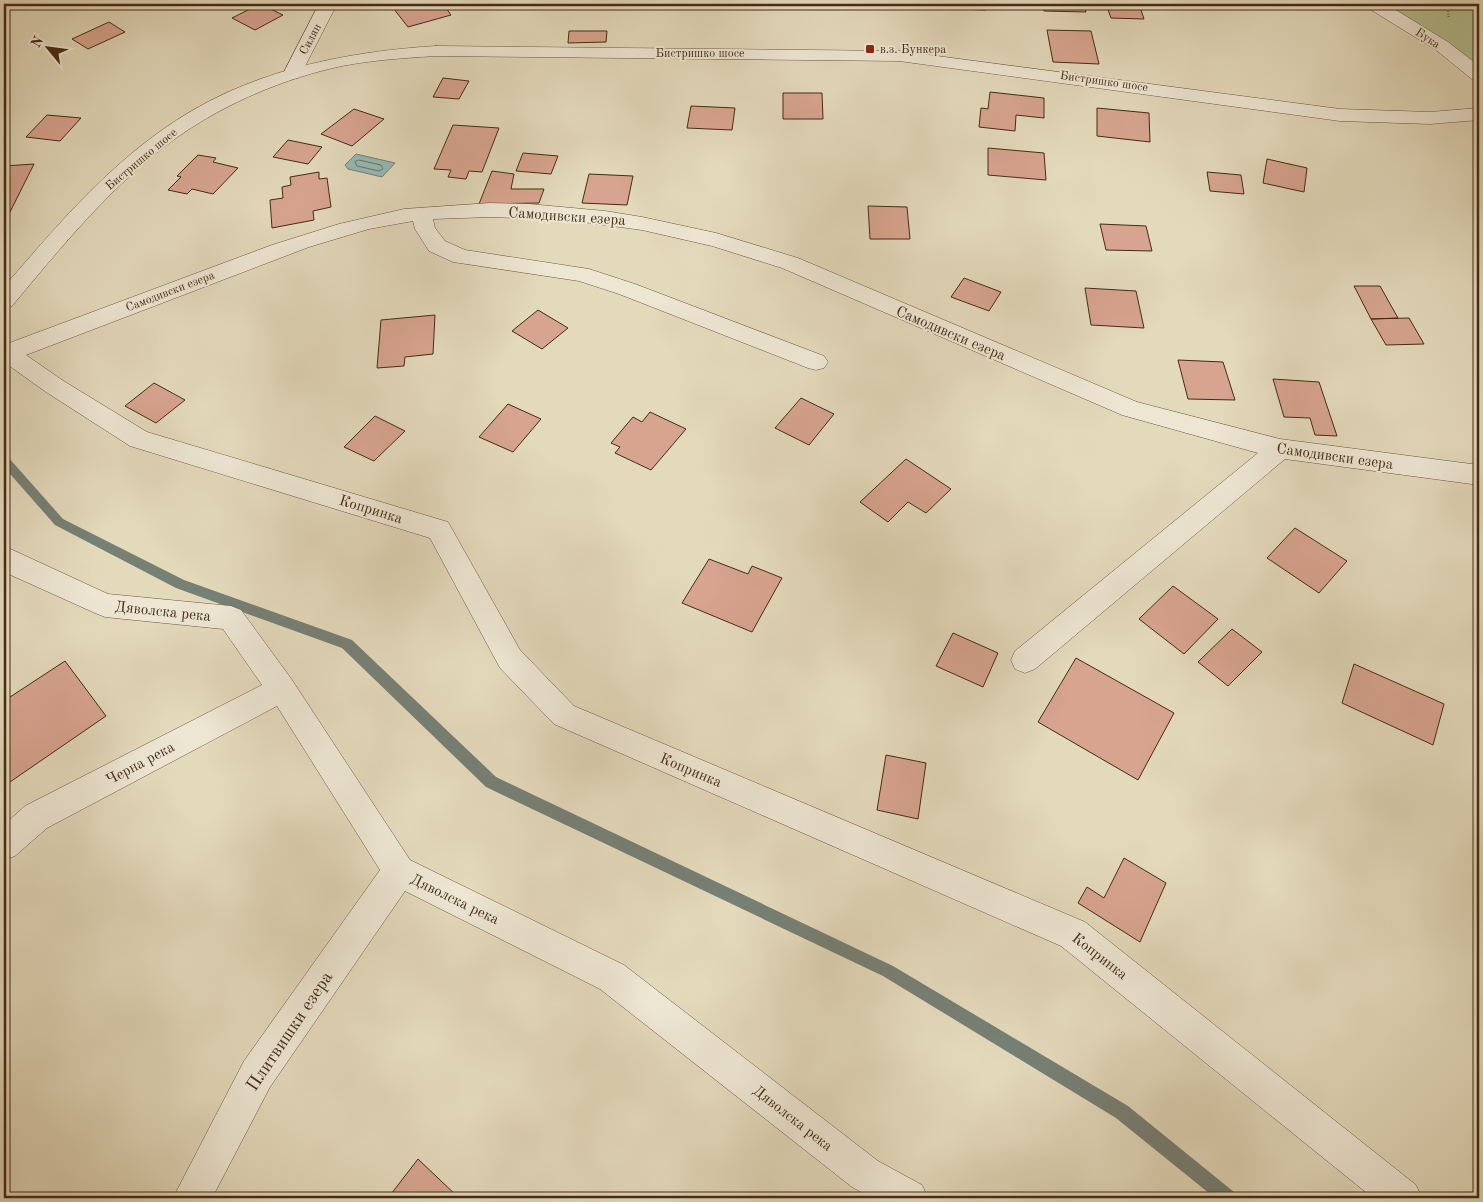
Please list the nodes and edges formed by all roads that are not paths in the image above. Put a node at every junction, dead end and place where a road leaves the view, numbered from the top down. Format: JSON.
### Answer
{"nodes":[{"id":1,"x":328,"y":4,"type":"edge"},
{"id":2,"x":1374,"y":4,"type":"edge"},
{"id":3,"x":292,"y":74,"type":"junction"},
{"id":4,"x":1479,"y":76,"type":"edge"},
{"id":5,"x":1479,"y":114,"type":"edge"},
{"id":6,"x":422,"y":214,"type":"junction"},
{"id":7,"x":4,"y":301,"type":"edge"},
{"id":8,"x":6,"y":353,"type":"edge"},
{"id":9,"x":816,"y":362,"type":"dead end"},
{"id":10,"x":1280,"y":449,"type":"junction"},
{"id":11,"x":1479,"y":475,"type":"edge"},
{"id":12,"x":4,"y":557,"type":"edge"},
{"id":13,"x":1025,"y":660,"type":"dead end"},
{"id":14,"x":282,"y":689,"type":"junction"},
{"id":15,"x":4,"y":845,"type":"edge"},
{"id":16,"x":399,"y":871,"type":"junction"},
{"id":17,"x":192,"y":1198,"type":"edge"},
{"id":18,"x":909,"y":1198,"type":"edge"},
{"id":19,"x":1403,"y":1198,"type":"edge"}],
"edges":[{"from":1,"to":3,"type":"street","name":"Силян"},
{"from":2,"to":4,"type":"street","name":"Бука"},
{"from":3,"to":5,"type":"street","name":"Бистришко шосе"},
{"from":3,"to":7,"type":"street","name":"Бистришко шосе"},
{"from":6,"to":8,"type":"street","name":"Самодивски езера"},
{"from":6,"to":9,"type":"street"},
{"from":6,"to":10,"type":"street","name":"Самодивски езера"},
{"from":8,"to":19,"type":"street","name":"Копринка"},
{"from":10,"to":11,"type":"street","name":"Самодивски езера"},
{"from":10,"to":13,"type":"street"},
{"from":12,"to":14,"type":"street","name":"Дяволска река"},
{"from":14,"to":15,"type":"street","name":"Черна река"},
{"from":14,"to":16,"type":"street","name":"Дяволска река"},
{"from":16,"to":17,"type":"street","name":"Плитвишки езера"},
{"from":16,"to":18,"type":"street","name":"Дяволска река"}]}
